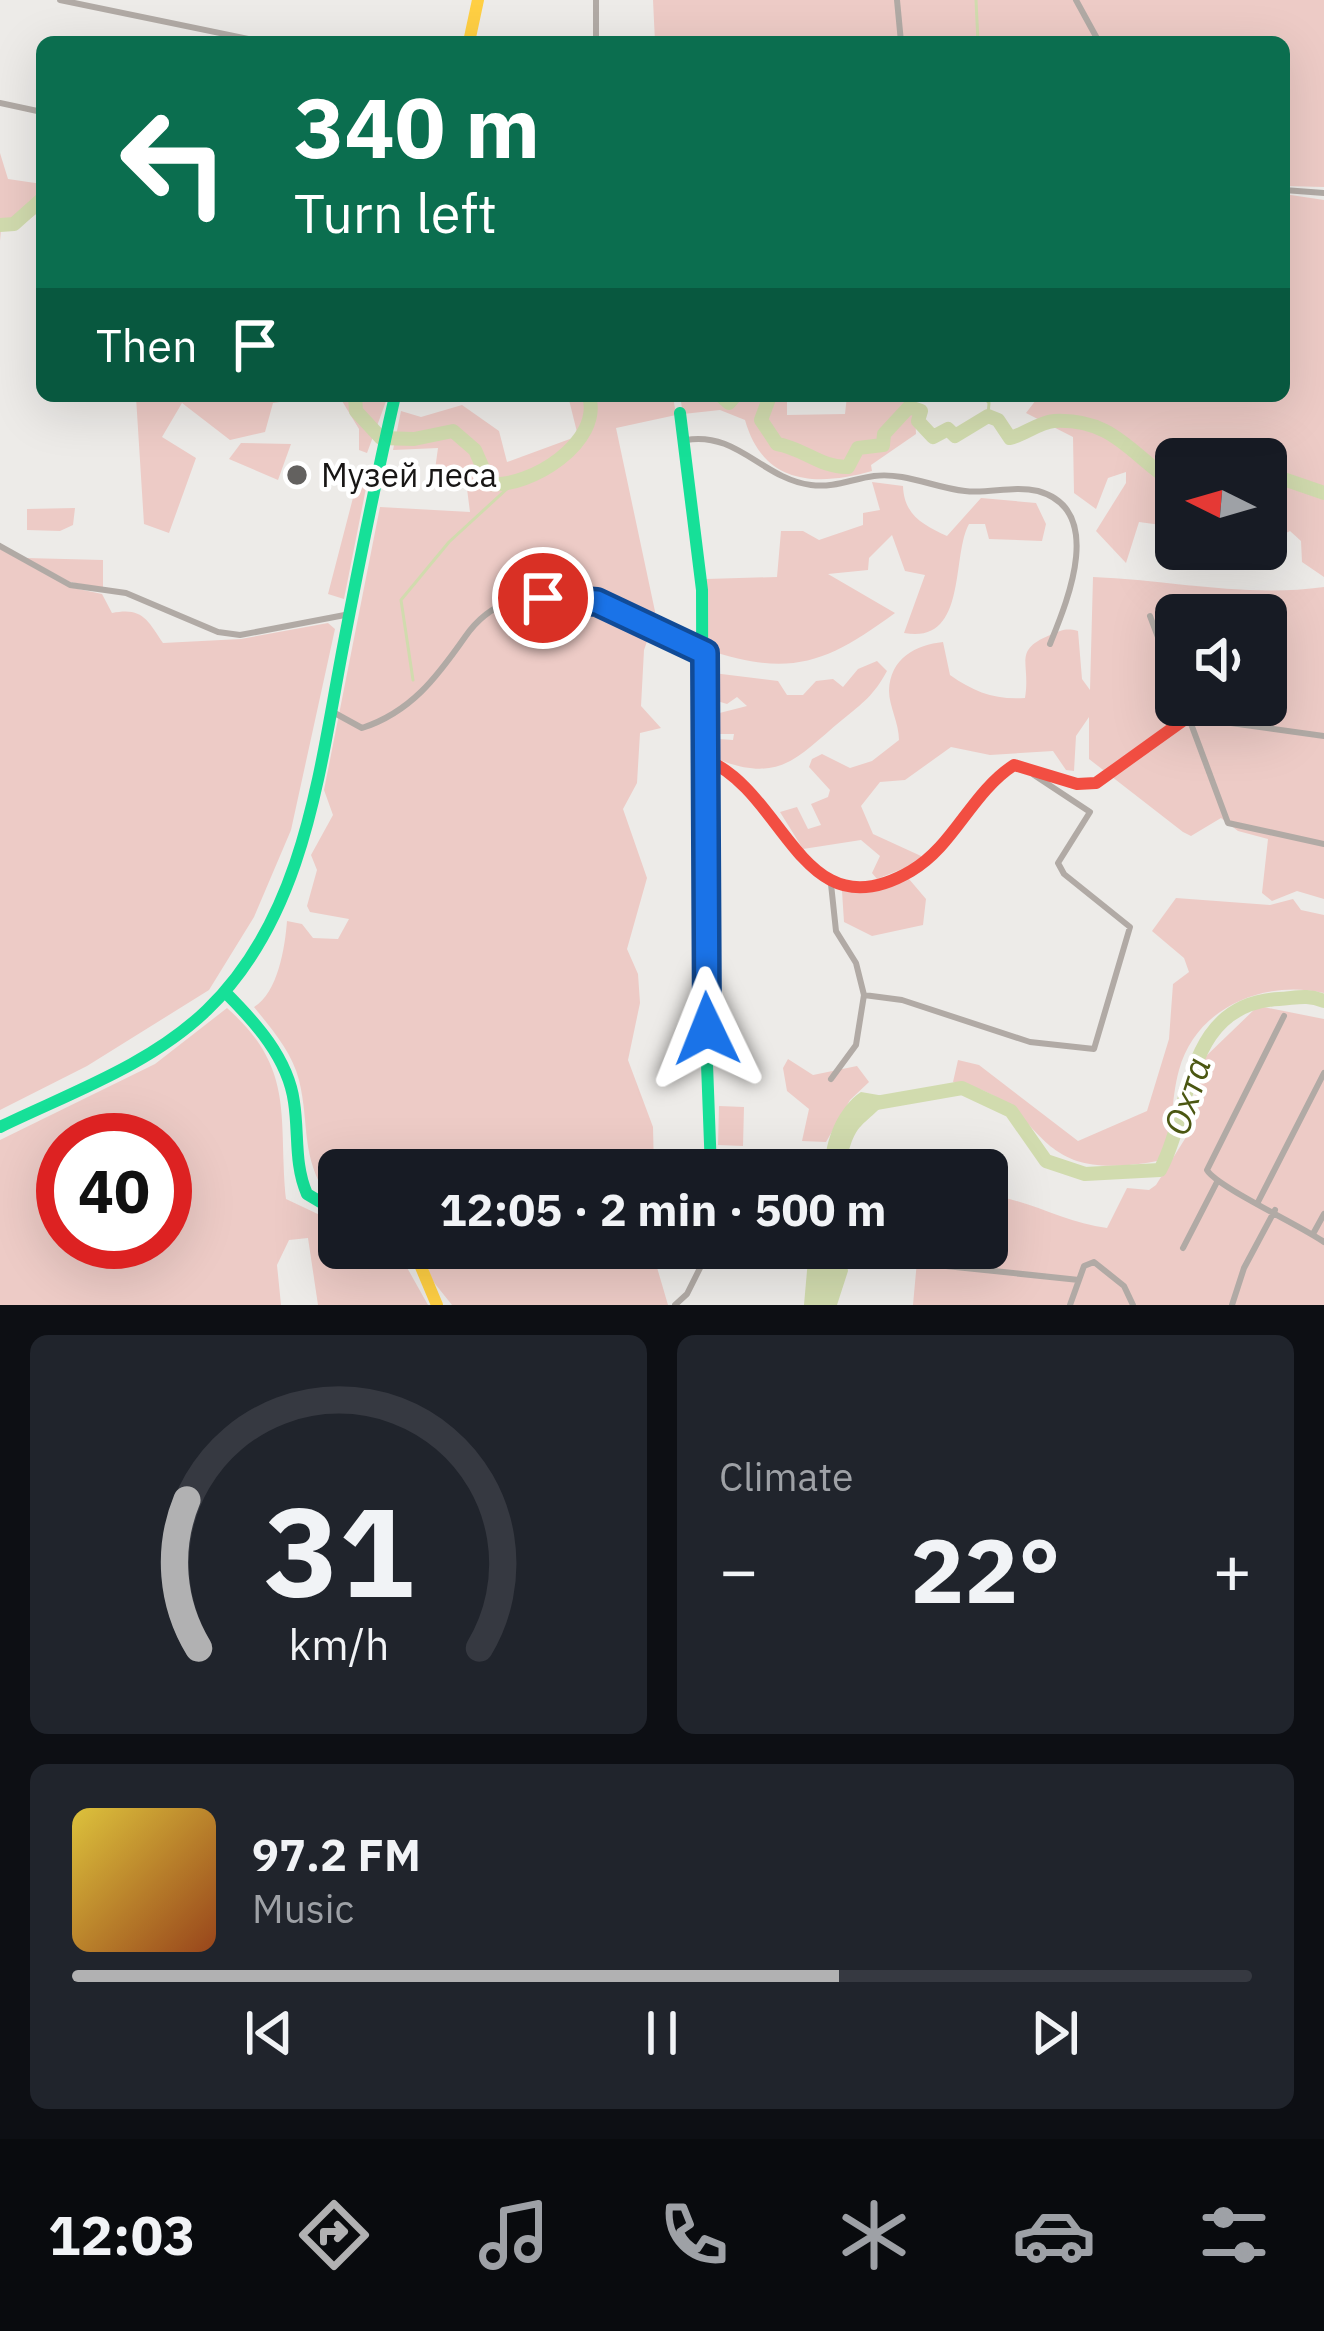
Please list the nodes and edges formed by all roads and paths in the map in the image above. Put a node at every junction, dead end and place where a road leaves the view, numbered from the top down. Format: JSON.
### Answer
{"nodes":[{"id":1,"x":60,"y":0,"type":"edge"},
{"id":2,"x":478,"y":0,"type":"edge"},
{"id":3,"x":596,"y":0,"type":"edge"},
{"id":4,"x":897,"y":0,"type":"edge"},
{"id":5,"x":1076,"y":0,"type":"edge"},
{"id":6,"x":234,"y":36,"type":"edge"},
{"id":7,"x":470,"y":36,"type":"edge"},
{"id":8,"x":596,"y":36,"type":"edge"},
{"id":9,"x":901,"y":36,"type":"edge"},
{"id":10,"x":1096,"y":36,"type":"edge"},
{"id":11,"x":0,"y":103,"type":"edge"},
{"id":12,"x":36,"y":111,"type":"edge"},
{"id":13,"x":1290,"y":190,"type":"edge"},
{"id":14,"x":1324,"y":193,"type":"edge"},
{"id":15,"x":394,"y":402,"type":"edge"},
{"id":16,"x":680,"y":413,"type":"dead end"},
{"id":17,"x":686,"y":440,"type":"junction"},
{"id":18,"x":0,"y":546,"type":"edge"},
{"id":19,"x":350,"y":614,"type":"junction"},
{"id":20,"x":1150,"y":616,"type":"dead end"},
{"id":21,"x":1155,"y":629,"type":"edge"},
{"id":22,"x":1050,"y":644,"type":"dead end"},
{"id":23,"x":705,"y":653,"type":"junction"},
{"id":24,"x":331,"y":711,"type":"junction"},
{"id":25,"x":1167,"y":726,"type":"edge"},
{"id":26,"x":1192,"y":726,"type":"edge"},
{"id":27,"x":1252,"y":726,"type":"edge"},
{"id":28,"x":1324,"y":736,"type":"edge"},
{"id":29,"x":707,"y":760,"type":"junction"},
{"id":30,"x":1014,"y":765,"type":"junction"},
{"id":31,"x":1324,"y":844,"type":"edge"},
{"id":32,"x":831,"y":884,"type":"junction"},
{"id":33,"x":225,"y":992,"type":"junction"},
{"id":34,"x":864,"y":995,"type":"junction"},
{"id":35,"x":1284,"y":1016,"type":"dead end"},
{"id":36,"x":1324,"y":1073,"type":"edge"},
{"id":37,"x":831,"y":1078,"type":"dead end"},
{"id":38,"x":0,"y":1127,"type":"edge"},
{"id":39,"x":710,"y":1149,"type":"edge"},
{"id":40,"x":1216,"y":1182,"type":"junction"},
{"id":41,"x":318,"y":1202,"type":"edge"},
{"id":42,"x":1258,"y":1202,"type":"junction"},
{"id":43,"x":1275,"y":1210,"type":"junction"},
{"id":44,"x":1324,"y":1214,"type":"edge"},
{"id":45,"x":1313,"y":1234,"type":"junction"},
{"id":46,"x":1324,"y":1242,"type":"edge"},
{"id":47,"x":1183,"y":1248,"type":"dead end"},
{"id":48,"x":422,"y":1269,"type":"edge"},
{"id":49,"x":700,"y":1269,"type":"edge"},
{"id":50,"x":974,"y":1269,"type":"edge"},
{"id":51,"x":1079,"y":1280,"type":"junction"},
{"id":52,"x":437,"y":1305,"type":"edge"},
{"id":53,"x":676,"y":1305,"type":"edge"},
{"id":54,"x":1070,"y":1305,"type":"edge"},
{"id":55,"x":1132,"y":1305,"type":"edge"},
{"id":56,"x":1232,"y":1305,"type":"edge"}],
"edges":[{"from":1,"to":6,"type":"street"},
{"from":2,"to":7,"type":"street"},
{"from":3,"to":8,"type":"street"},
{"from":4,"to":9,"type":"street"},
{"from":5,"to":10,"type":"street"},
{"from":11,"to":12,"type":"street"},
{"from":13,"to":14,"type":"street"},
{"from":15,"to":19,"type":"street"},
{"from":16,"to":17,"type":"street"},
{"from":17,"to":22,"type":"street"},
{"from":17,"to":23,"type":"street"},
{"from":18,"to":19,"type":"street"},
{"from":19,"to":24,"type":"street"},
{"from":20,"to":21,"type":"street"},
{"from":23,"to":24,"type":"street"},
{"from":23,"to":29,"type":"street"},
{"from":24,"to":33,"type":"street"},
{"from":25,"to":30,"type":"street"},
{"from":26,"to":31,"type":"street"},
{"from":27,"to":28,"type":"street"},
{"from":29,"to":32,"type":"street"},
{"from":29,"to":39,"type":"street"},
{"from":30,"to":32,"type":"street"},
{"from":30,"to":34,"type":"street"},
{"from":32,"to":34,"type":"street"},
{"from":33,"to":38,"type":"street"},
{"from":33,"to":41,"type":"street"},
{"from":34,"to":37,"type":"street"},
{"from":35,"to":40,"type":"street"},
{"from":36,"to":42,"type":"street"},
{"from":40,"to":42,"type":"street"},
{"from":40,"to":47,"type":"street"},
{"from":42,"to":43,"type":"street"},
{"from":43,"to":45,"type":"street"},
{"from":43,"to":56,"type":"street"},
{"from":44,"to":45,"type":"street"},
{"from":45,"to":46,"type":"street"},
{"from":48,"to":52,"type":"street"},
{"from":49,"to":53,"type":"street"},
{"from":50,"to":51,"type":"street"},
{"from":51,"to":54,"type":"street"},
{"from":51,"to":55,"type":"street"}]}
